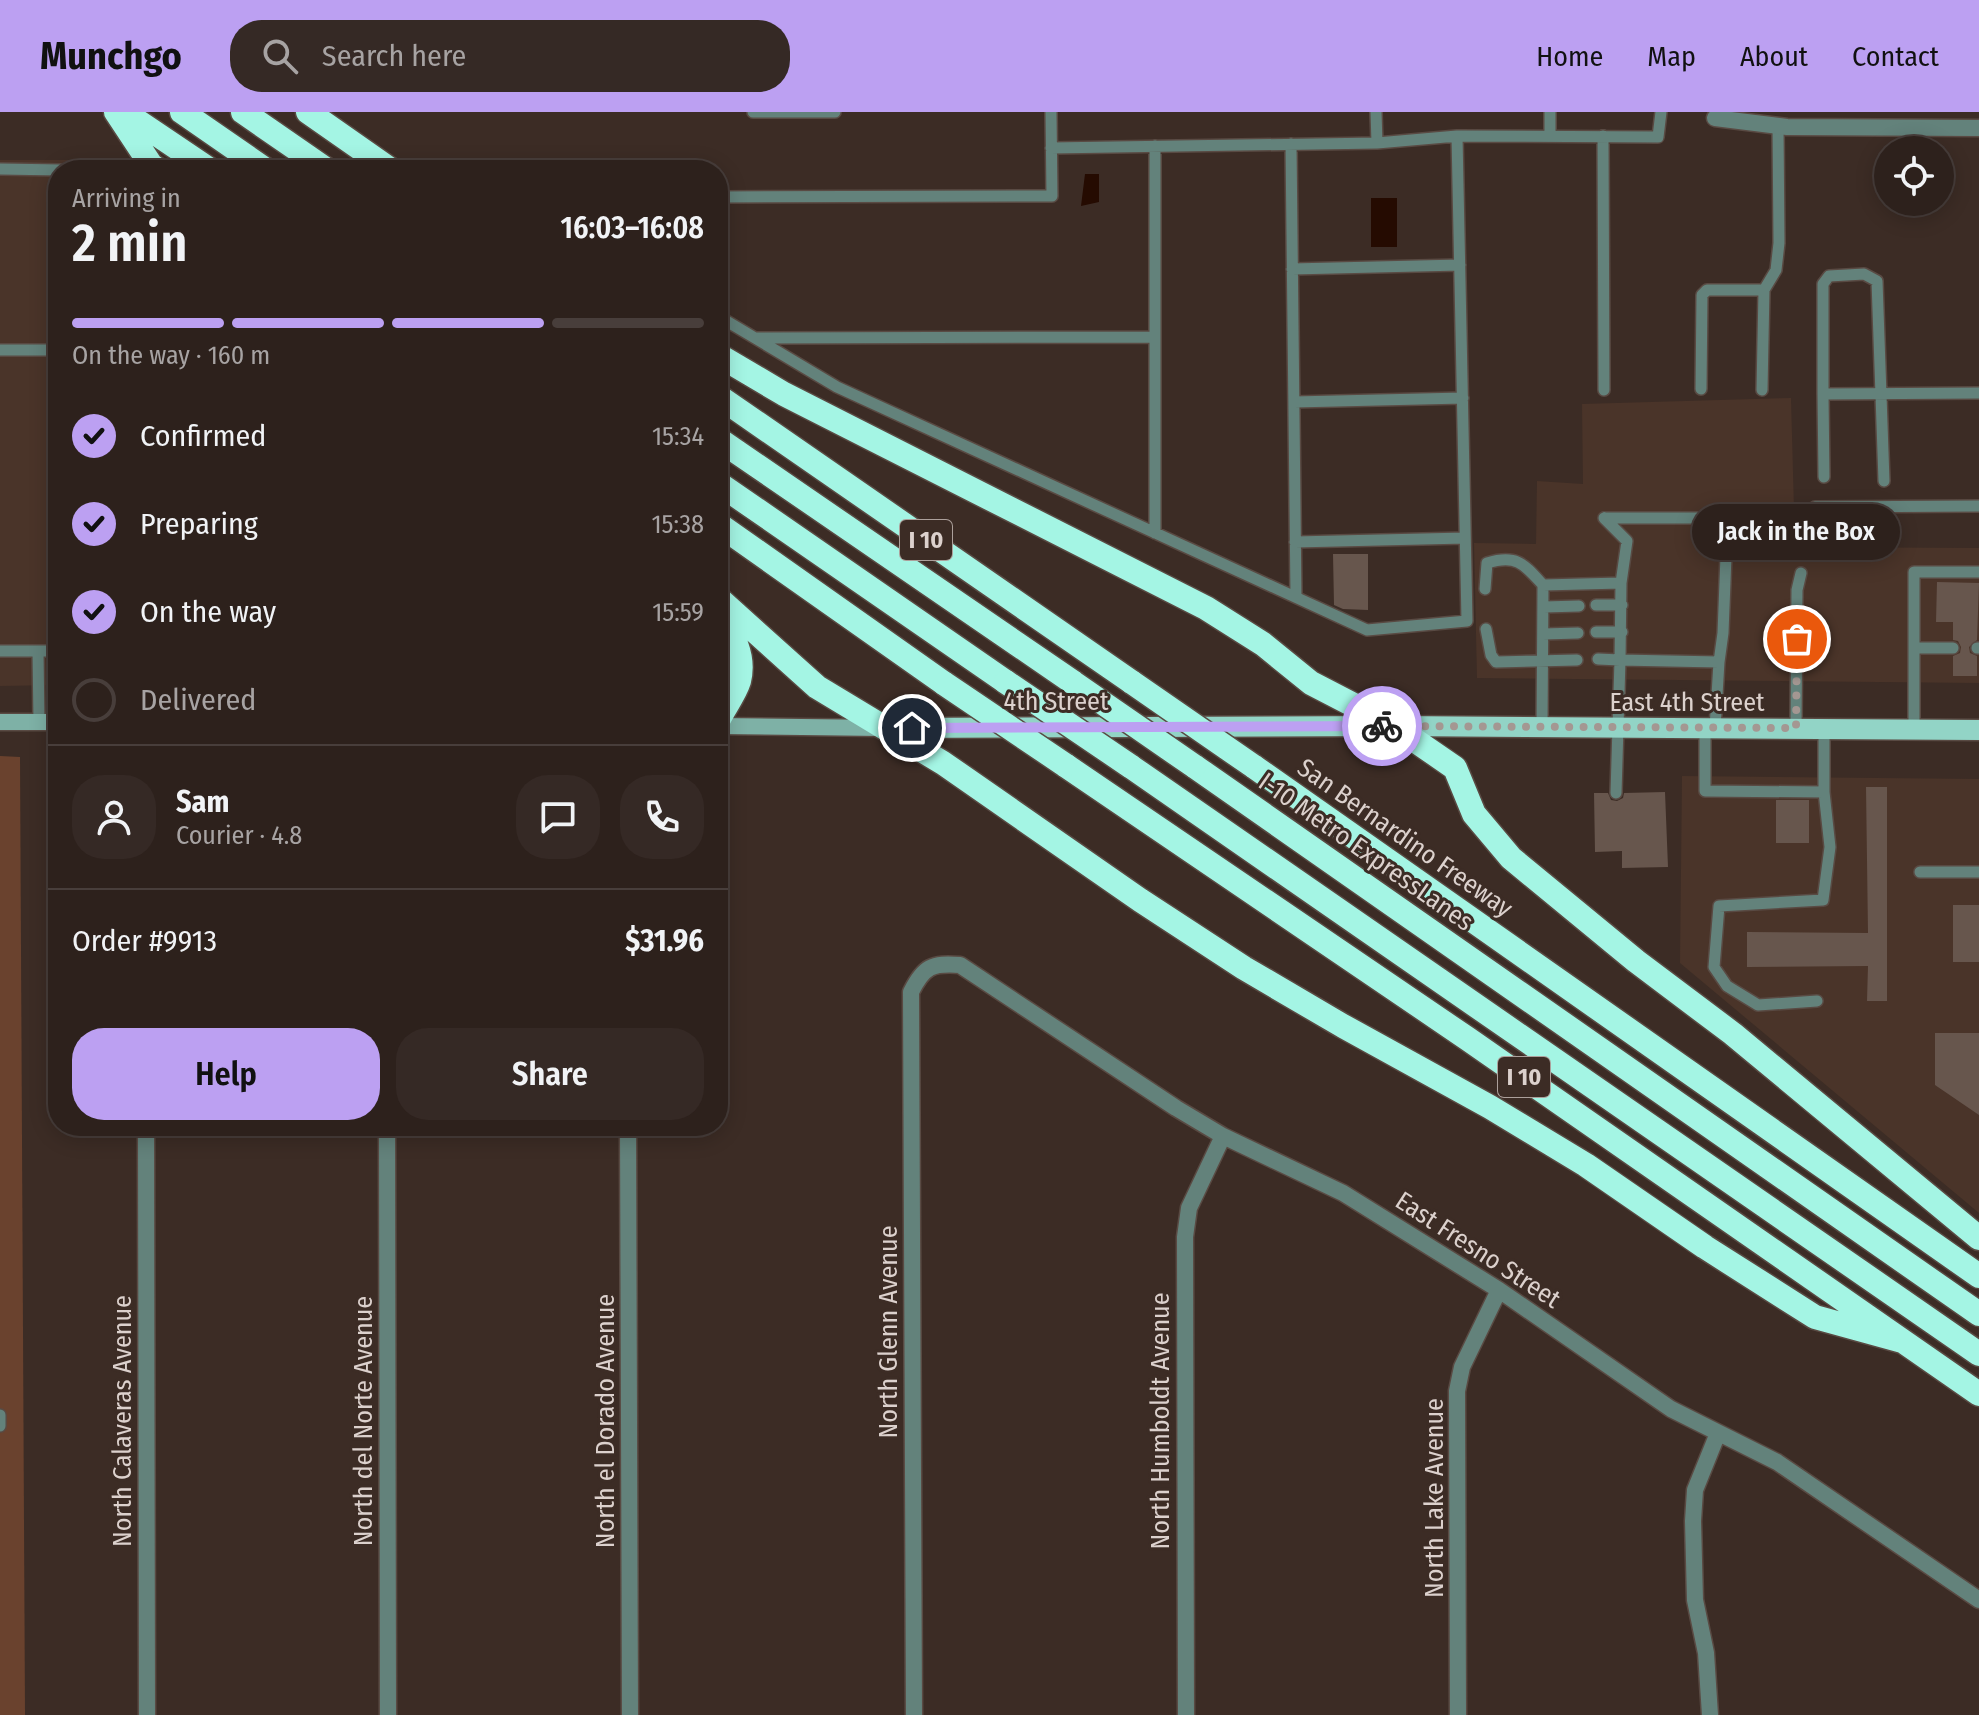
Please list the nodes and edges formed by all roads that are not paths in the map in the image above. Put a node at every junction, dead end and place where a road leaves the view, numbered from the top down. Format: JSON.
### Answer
{"nodes":[{"id":1,"x":116,"y":112,"type":"edge"},
{"id":2,"x":124,"y":112,"type":"edge"},
{"id":3,"x":182,"y":112,"type":"edge"},
{"id":4,"x":243,"y":112,"type":"edge"},
{"id":5,"x":308,"y":112,"type":"edge"},
{"id":6,"x":753,"y":112,"type":"edge"},
{"id":7,"x":835,"y":112,"type":"edge"},
{"id":8,"x":1051,"y":112,"type":"edge"},
{"id":9,"x":1376,"y":112,"type":"edge"},
{"id":10,"x":1550,"y":112,"type":"edge"},
{"id":11,"x":1661,"y":112,"type":"edge"},
{"id":12,"x":1715,"y":118,"type":"dead end"},
{"id":13,"x":1810,"y":120,"type":"edge"},
{"id":14,"x":1931,"y":120,"type":"edge"},
{"id":15,"x":1778,"y":126,"type":"junction"},
{"id":16,"x":1979,"y":128,"type":"edge"},
{"id":17,"x":1550,"y":135,"type":"junction"},
{"id":18,"x":1457,"y":136,"type":"junction"},
{"id":19,"x":1603,"y":136,"type":"junction"},
{"id":20,"x":1377,"y":143,"type":"junction"},
{"id":21,"x":1291,"y":144,"type":"junction"},
{"id":22,"x":1155,"y":146,"type":"junction"},
{"id":23,"x":1051,"y":148,"type":"junction"},
{"id":24,"x":148,"y":160,"type":"edge"},
{"id":25,"x":195,"y":160,"type":"edge"},
{"id":26,"x":252,"y":160,"type":"edge"},
{"id":27,"x":313,"y":160,"type":"edge"},
{"id":28,"x":376,"y":160,"type":"edge"},
{"id":29,"x":0,"y":169,"type":"edge"},
{"id":30,"x":48,"y":170,"type":"edge"},
{"id":31,"x":728,"y":197,"type":"edge"},
{"id":32,"x":1460,"y":265,"type":"junction"},
{"id":33,"x":1292,"y":269,"type":"junction"},
{"id":34,"x":1764,"y":290,"type":"junction"},
{"id":35,"x":728,"y":322,"type":"edge"},
{"id":36,"x":1155,"y":337,"type":"junction"},
{"id":37,"x":754,"y":338,"type":"junction"},
{"id":38,"x":0,"y":350,"type":"edge"},
{"id":39,"x":48,"y":350,"type":"edge"},
{"id":40,"x":728,"y":361,"type":"edge"},
{"id":41,"x":1701,"y":389,"type":"dead end"},
{"id":42,"x":1604,"y":390,"type":"dead end"},
{"id":43,"x":1762,"y":390,"type":"dead end"},
{"id":44,"x":1979,"y":393,"type":"edge"},
{"id":45,"x":1823,"y":394,"type":"junction"},
{"id":46,"x":1880,"y":394,"type":"junction"},
{"id":47,"x":1463,"y":398,"type":"junction"},
{"id":48,"x":1294,"y":402,"type":"junction"},
{"id":49,"x":728,"y":403,"type":"edge"},
{"id":50,"x":728,"y":446,"type":"edge"},
{"id":51,"x":1824,"y":477,"type":"dead end"},
{"id":52,"x":1884,"y":481,"type":"dead end"},
{"id":53,"x":728,"y":490,"type":"edge"},
{"id":54,"x":1979,"y":506,"type":"edge"},
{"id":55,"x":1815,"y":507,"type":"dead end"},
{"id":56,"x":1728,"y":518,"type":"dead end"},
{"id":57,"x":728,"y":531,"type":"edge"},
{"id":58,"x":1155,"y":533,"type":"junction"},
{"id":59,"x":1465,"y":538,"type":"junction"},
{"id":60,"x":1295,"y":542,"type":"junction"},
{"id":61,"x":1726,"y":556,"type":"dead end"},
{"id":62,"x":1979,"y":572,"type":"edge"},
{"id":63,"x":1801,"y":573,"type":"dead end"},
{"id":64,"x":1621,"y":583,"type":"junction"},
{"id":65,"x":1543,"y":585,"type":"junction"},
{"id":66,"x":1485,"y":589,"type":"dead end"},
{"id":67,"x":1296,"y":597,"type":"junction"},
{"id":68,"x":1596,"y":605,"type":"dead end"},
{"id":69,"x":1622,"y":605,"type":"junction"},
{"id":70,"x":1579,"y":606,"type":"dead end"},
{"id":71,"x":728,"y":607,"type":"edge"},
{"id":72,"x":1544,"y":607,"type":"junction"},
{"id":73,"x":1486,"y":629,"type":"dead end"},
{"id":74,"x":728,"y":631,"type":"edge"},
{"id":75,"x":1596,"y":632,"type":"dead end"},
{"id":76,"x":1622,"y":632,"type":"junction"},
{"id":77,"x":1578,"y":633,"type":"dead end"},
{"id":78,"x":1543,"y":634,"type":"junction"},
{"id":79,"x":1914,"y":648,"type":"junction"},
{"id":80,"x":1953,"y":648,"type":"dead end"},
{"id":81,"x":0,"y":651,"type":"edge"},
{"id":82,"x":38,"y":651,"type":"junction"},
{"id":83,"x":48,"y":651,"type":"edge"},
{"id":84,"x":1598,"y":659,"type":"dead end"},
{"id":85,"x":1543,"y":660,"type":"junction"},
{"id":86,"x":1577,"y":660,"type":"dead end"},
{"id":87,"x":1620,"y":660,"type":"junction"},
{"id":88,"x":1719,"y":662,"type":"junction"},
{"id":89,"x":728,"y":703,"type":"edge"},
{"id":90,"x":0,"y":722,"type":"edge"},
{"id":91,"x":39,"y":722,"type":"junction"},
{"id":92,"x":48,"y":722,"type":"edge"},
{"id":93,"x":728,"y":723,"type":"edge"},
{"id":94,"x":1394,"y":726,"type":"junction"},
{"id":95,"x":1542,"y":727,"type":"junction"},
{"id":96,"x":882,"y":728,"type":"junction"},
{"id":97,"x":1618,"y":728,"type":"junction"},
{"id":98,"x":1710,"y":728,"type":"junction"},
{"id":99,"x":1796,"y":728,"type":"junction"},
{"id":100,"x":1824,"y":728,"type":"junction"},
{"id":101,"x":1914,"y":729,"type":"junction"},
{"id":102,"x":1979,"y":730,"type":"edge"},
{"id":103,"x":1824,"y":792,"type":"junction"},
{"id":104,"x":1616,"y":793,"type":"dead end"},
{"id":105,"x":1920,"y":872,"type":"dead end"},
{"id":106,"x":1979,"y":872,"type":"edge"},
{"id":107,"x":939,"y":964,"type":"joint"},
{"id":108,"x":1817,"y":1001,"type":"dead end"},
{"id":109,"x":146,"y":1136,"type":"edge"},
{"id":110,"x":387,"y":1136,"type":"edge"},
{"id":111,"x":628,"y":1136,"type":"edge"},
{"id":112,"x":1223,"y":1136,"type":"junction"},
{"id":113,"x":1979,"y":1238,"type":"edge"},
{"id":114,"x":1979,"y":1276,"type":"edge"},
{"id":115,"x":1499,"y":1290,"type":"junction"},
{"id":116,"x":1979,"y":1314,"type":"edge"},
{"id":117,"x":1902,"y":1341,"type":"junction"},
{"id":118,"x":1979,"y":1354,"type":"edge"},
{"id":119,"x":1979,"y":1394,"type":"edge"},
{"id":120,"x":0,"y":1415,"type":"edge"},
{"id":121,"x":0,"y":1426,"type":"edge"},
{"id":122,"x":1718,"y":1433,"type":"junction"},
{"id":123,"x":1979,"y":1600,"type":"edge"},
{"id":124,"x":147,"y":1715,"type":"edge"},
{"id":125,"x":388,"y":1715,"type":"edge"},
{"id":126,"x":630,"y":1715,"type":"edge"},
{"id":127,"x":914,"y":1715,"type":"edge"},
{"id":128,"x":1186,"y":1715,"type":"edge"},
{"id":129,"x":1458,"y":1715,"type":"edge"},
{"id":130,"x":1710,"y":1715,"type":"edge"}],
"edges":[{"from":1,"to":24,"type":"highway"},
{"from":2,"to":25,"type":"highway"},
{"from":3,"to":26,"type":"highway"},
{"from":4,"to":27,"type":"highway"},
{"from":5,"to":28,"type":"highway"},
{"from":6,"to":7,"type":"lane"},
{"from":8,"to":23,"type":"lane"},
{"from":9,"to":20,"type":"lane"},
{"from":10,"to":17,"type":"lane"},
{"from":11,"to":19,"type":"lane"},
{"from":12,"to":15,"type":"street"},
{"from":13,"to":14,"type":"street"},
{"from":13,"to":15,"type":"street"},
{"from":14,"to":16,"type":"street"},
{"from":15,"to":34,"type":"lane"},
{"from":17,"to":18,"type":"lane"},
{"from":17,"to":19,"type":"lane"},
{"from":18,"to":20,"type":"lane"},
{"from":18,"to":32,"type":"lane"},
{"from":19,"to":42,"type":"lane"},
{"from":20,"to":21,"type":"lane"},
{"from":21,"to":22,"type":"lane"},
{"from":21,"to":33,"type":"lane"},
{"from":22,"to":23,"type":"lane"},
{"from":22,"to":36,"type":"lane"},
{"from":23,"to":31,"type":"lane"},
{"from":29,"to":30,"type":"lane"},
{"from":32,"to":33,"type":"lane"},
{"from":32,"to":47,"type":"lane"},
{"from":33,"to":48,"type":"lane"},
{"from":34,"to":41,"type":"lane"},
{"from":34,"to":43,"type":"lane"},
{"from":35,"to":37,"type":"lane"},
{"from":36,"to":37,"type":"lane"},
{"from":36,"to":58,"type":"lane"},
{"from":37,"to":58,"type":"lane"},
{"from":38,"to":39,"type":"lane"},
{"from":40,"to":94,"type":"highway"},
{"from":44,"to":46,"type":"lane"},
{"from":45,"to":46,"type":"lane"},
{"from":45,"to":46,"type":"lane"},
{"from":45,"to":51,"type":"lane"},
{"from":46,"to":52,"type":"lane"},
{"from":47,"to":48,"type":"lane"},
{"from":47,"to":59,"type":"lane"},
{"from":48,"to":60,"type":"lane"},
{"from":49,"to":114,"type":"highway","name":"San Bernardino Freeway","number":"I 10","bridge":true},
{"from":50,"to":116,"type":"highway","name":"I-10 Metro ExpressLanes","bridge":true},
{"from":53,"to":118,"type":"highway","bridge":true},
{"from":54,"to":55,"type":"lane"},
{"from":56,"to":64,"type":"lane"},
{"from":57,"to":117,"type":"highway","number":"I 10","bridge":true},
{"from":58,"to":67,"type":"lane"},
{"from":59,"to":60,"type":"lane"},
{"from":59,"to":67,"type":"lane"},
{"from":60,"to":67,"type":"lane"},
{"from":61,"to":88,"type":"lane"},
{"from":62,"to":79,"type":"lane"},
{"from":63,"to":99,"type":"lane"},
{"from":64,"to":65,"type":"lane"},
{"from":64,"to":69,"type":"lane"},
{"from":65,"to":66,"type":"lane"},
{"from":65,"to":72,"type":"lane"},
{"from":68,"to":69,"type":"lane"},
{"from":69,"to":76,"type":"lane"},
{"from":70,"to":72,"type":"lane"},
{"from":71,"to":96,"type":"highway"},
{"from":72,"to":78,"type":"lane"},
{"from":73,"to":85,"type":"lane"},
{"from":74,"to":89,"type":"highway"},
{"from":75,"to":76,"type":"lane"},
{"from":76,"to":87,"type":"lane"},
{"from":77,"to":78,"type":"lane"},
{"from":78,"to":85,"type":"lane"},
{"from":79,"to":80,"type":"lane"},
{"from":79,"to":101,"type":"lane"},
{"from":81,"to":82,"type":"lane"},
{"from":82,"to":83,"type":"lane"},
{"from":82,"to":91,"type":"lane"},
{"from":84,"to":87,"type":"lane"},
{"from":85,"to":86,"type":"lane"},
{"from":85,"to":95,"type":"lane"},
{"from":87,"to":88,"type":"lane"},
{"from":87,"to":97,"type":"lane"},
{"from":88,"to":98,"type":"lane"},
{"from":90,"to":91,"type":"main road"},
{"from":91,"to":92,"type":"main road"},
{"from":93,"to":96,"type":"main road","name":"4th Street"},
{"from":94,"to":95,"type":"main road","name":"East 4th Street"},
{"from":94,"to":96,"type":"main road","name":"4th Street"},
{"from":94,"to":113,"type":"highway"},
{"from":95,"to":97,"type":"main road","name":"East 4th Street"},
{"from":96,"to":117,"type":"highway"},
{"from":97,"to":98,"type":"main road","name":"East 4th Street"},
{"from":97,"to":104,"type":"lane"},
{"from":98,"to":99,"type":"main road","name":"East 4th Street"},
{"from":98,"to":103,"type":"lane"},
{"from":99,"to":100,"type":"main road","name":"East 4th Street"},
{"from":100,"to":101,"type":"main road","name":"East 4th Street"},
{"from":100,"to":103,"type":"lane"},
{"from":101,"to":102,"type":"main road","name":"East 4th Street"},
{"from":103,"to":108,"type":"lane"},
{"from":105,"to":106,"type":"lane"},
{"from":107,"to":112,"type":"street","name":"East Fresno Street"},
{"from":107,"to":127,"type":"street","name":"North Glenn Avenue"},
{"from":109,"to":124,"type":"street","name":"North Calaveras Avenue"},
{"from":110,"to":125,"type":"street","name":"North del Norte Avenue"},
{"from":111,"to":126,"type":"street","name":"North el Dorado Avenue"},
{"from":112,"to":115,"type":"street","name":"East Fresno Street"},
{"from":112,"to":128,"type":"street","name":"North Humboldt Avenue"},
{"from":115,"to":122,"type":"street","name":"East Fresno Street"},
{"from":115,"to":129,"type":"street","name":"North Lake Avenue"},
{"from":117,"to":119,"type":"highway","number":"I 10"},
{"from":120,"to":121,"type":"lane"},
{"from":122,"to":123,"type":"street","name":"East Fresno Street"},
{"from":122,"to":130,"type":"street"}]}
